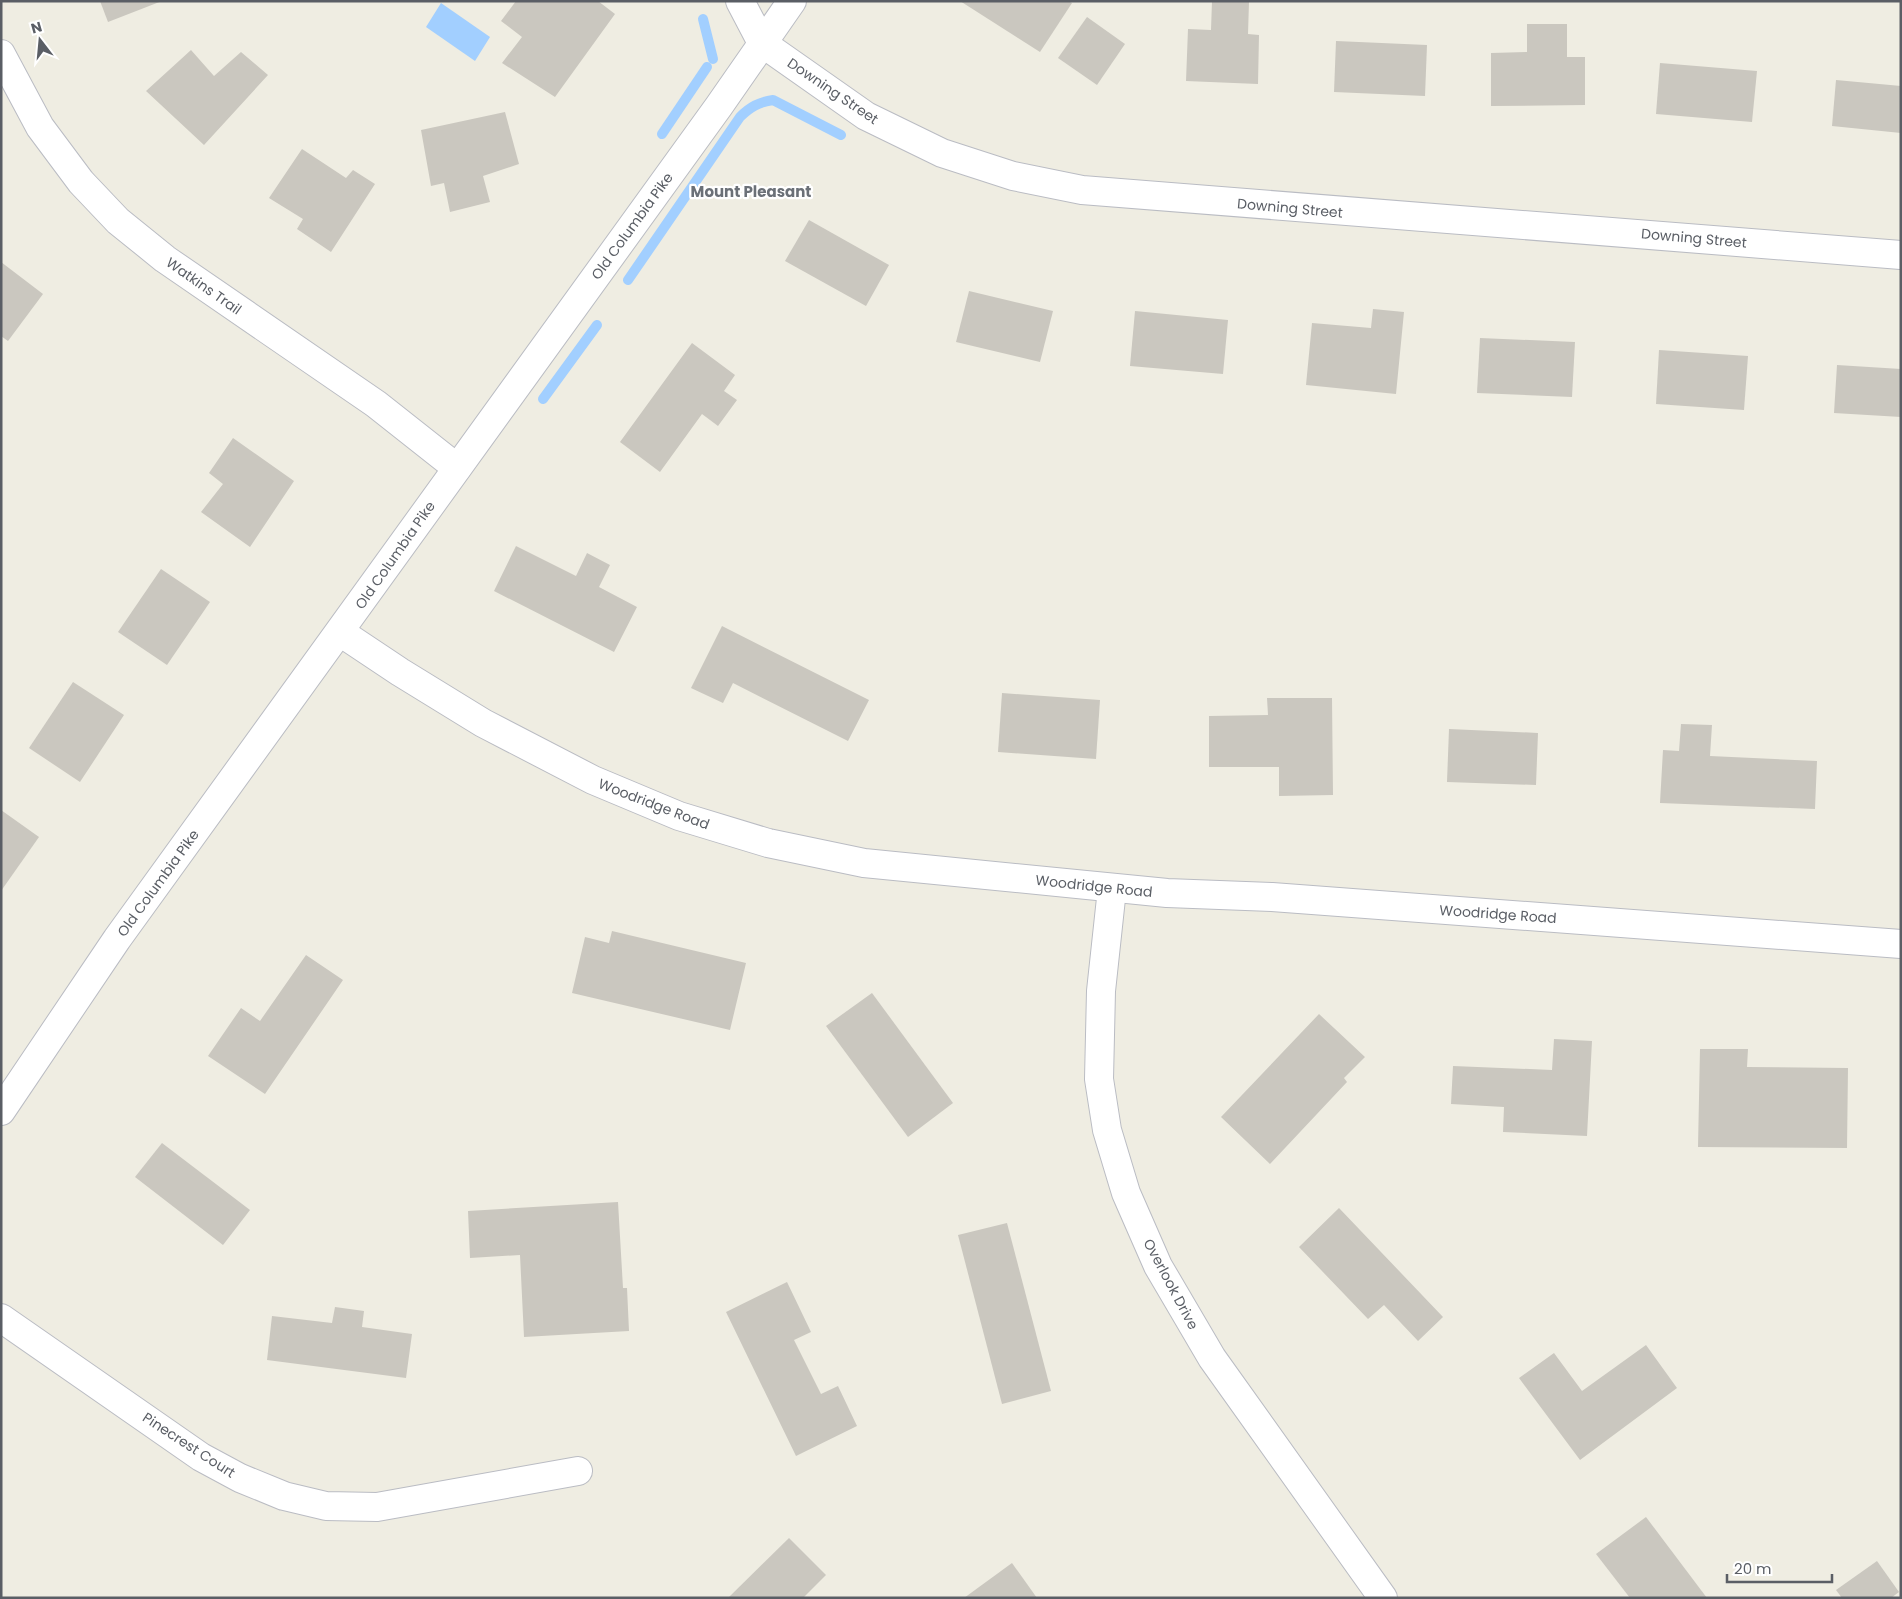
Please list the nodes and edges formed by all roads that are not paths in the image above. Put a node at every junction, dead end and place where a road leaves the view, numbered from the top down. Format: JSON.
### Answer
{"nodes":[{"id":1,"x":740,"y":1,"type":"edge"},
{"id":2,"x":792,"y":1,"type":"edge"},
{"id":3,"x":762,"y":43,"type":"junction"},
{"id":4,"x":3,"y":64,"type":"edge"},
{"id":5,"x":1901,"y":255,"type":"edge"},
{"id":6,"x":457,"y":468,"type":"junction"},
{"id":7,"x":340,"y":632,"type":"junction"},
{"id":8,"x":1112,"y":889,"type":"junction"},
{"id":9,"x":1901,"y":944,"type":"edge"},
{"id":10,"x":1,"y":1110,"type":"edge"},
{"id":11,"x":1,"y":1318,"type":"edge"},
{"id":12,"x":578,"y":1471,"type":"dead end"},
{"id":13,"x":1383,"y":1598,"type":"edge"}],
"edges":[{"from":1,"to":3,"type":"street","name":"Downing Street"},
{"from":2,"to":3,"type":"street","name":"Old Columbia Pike"},
{"from":3,"to":5,"type":"street","name":"Downing Street"},
{"from":3,"to":6,"type":"street","name":"Old Columbia Pike"},
{"from":4,"to":6,"type":"street","name":"Watkins Trail"},
{"from":6,"to":7,"type":"street","name":"Old Columbia Pike"},
{"from":7,"to":8,"type":"street","name":"Woodridge Road"},
{"from":7,"to":10,"type":"street","name":"Old Columbia Pike"},
{"from":8,"to":9,"type":"street","name":"Woodridge Road"},
{"from":8,"to":13,"type":"street","name":"Overlook Drive"},
{"from":11,"to":12,"type":"street","name":"Pinecrest Court"}]}
